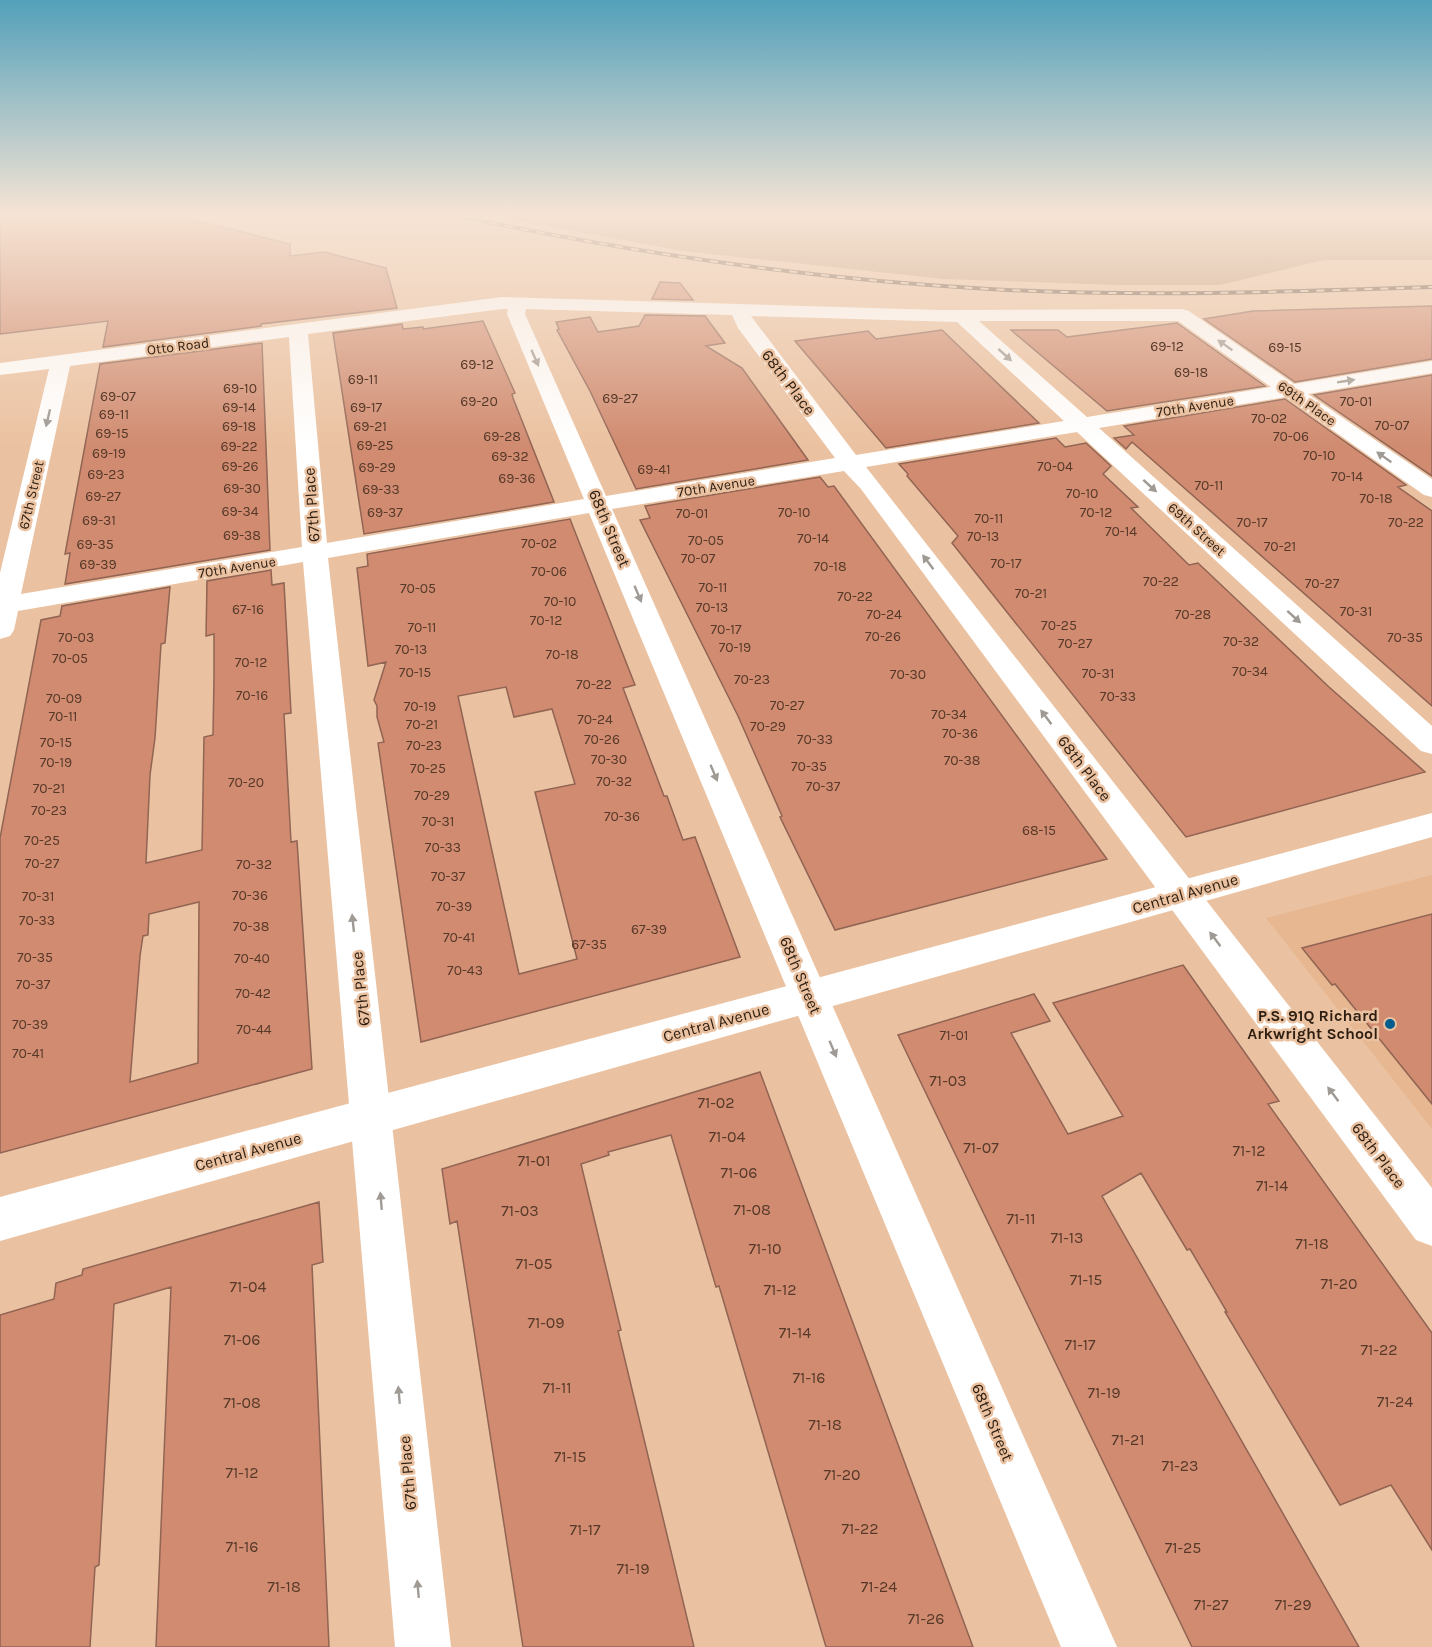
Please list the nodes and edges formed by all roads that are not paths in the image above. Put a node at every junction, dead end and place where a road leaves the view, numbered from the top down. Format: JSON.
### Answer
{"nodes":[{"id":1,"x":518,"y":304,"type":"junction"},
{"id":2,"x":739,"y":311,"type":"junction"},
{"id":3,"x":1182,"y":315,"type":"joint"},
{"id":4,"x":962,"y":316,"type":"junction"},
{"id":5,"x":298,"y":331,"type":"junction"},
{"id":6,"x":62,"y":361,"type":"junction"},
{"id":7,"x":1432,"y":367,"type":"edge"},
{"id":8,"x":0,"y":369,"type":"edge"},
{"id":9,"x":1289,"y":390,"type":"junction"},
{"id":10,"x":1082,"y":425,"type":"junction"},
{"id":11,"x":851,"y":464,"type":"junction"},
{"id":12,"x":1432,"y":490,"type":"edge"},
{"id":13,"x":599,"y":504,"type":"junction"},
{"id":14,"x":315,"y":554,"type":"junction"},
{"id":15,"x":3,"y":606,"type":"edge"},
{"id":16,"x":0,"y":630,"type":"edge"},
{"id":17,"x":1432,"y":743,"type":"edge"},
{"id":18,"x":1432,"y":825,"type":"edge"},
{"id":19,"x":1181,"y":894,"type":"junction"},
{"id":20,"x":810,"y":996,"type":"junction"},
{"id":21,"x":373,"y":1117,"type":"junction"},
{"id":22,"x":0,"y":1219,"type":"edge"},
{"id":23,"x":1432,"y":1224,"type":"edge"},
{"id":24,"x":423,"y":1647,"type":"edge"},
{"id":25,"x":1089,"y":1647,"type":"edge"}],
"edges":[{"from":1,"to":2,"type":"street","name":"Otto Road"},
{"from":1,"to":5,"type":"street","name":"Otto Road"},
{"from":1,"to":13,"type":"street","name":"68th Street","one_way":true},
{"from":2,"to":4,"type":"street","name":"Otto Road"},
{"from":2,"to":11,"type":"street","name":"68th Place"},
{"from":3,"to":4,"type":"street","name":"Otto Road"},
{"from":9,"to":3,"type":"street","name":"69th Place","one_way":true},
{"from":4,"to":10,"type":"street","name":"69th Street","one_way":true},
{"from":5,"to":6,"type":"street","name":"Otto Road"},
{"from":5,"to":14,"type":"street","name":"67th Place"},
{"from":6,"to":8,"type":"street","name":"Otto Road"},
{"from":6,"to":15,"type":"street","name":"67th Street","one_way":true},
{"from":9,"to":7,"type":"street","name":"70th Avenue","one_way":true},
{"from":9,"to":10,"type":"street","name":"70th Avenue"},
{"from":12,"to":9,"type":"street","name":"69th Place","one_way":true},
{"from":10,"to":11,"type":"street","name":"70th Avenue"},
{"from":10,"to":17,"type":"street","name":"69th Street","one_way":true},
{"from":11,"to":13,"type":"street","name":"70th Avenue"},
{"from":19,"to":11,"type":"street","name":"68th Place","one_way":true},
{"from":13,"to":14,"type":"street","name":"70th Avenue"},
{"from":13,"to":20,"type":"street","name":"68th Street","one_way":true},
{"from":14,"to":15,"type":"street","name":"70th Avenue"},
{"from":21,"to":14,"type":"street","name":"67th Place","one_way":true},
{"from":15,"to":16,"type":"street","name":"67th Street"},
{"from":18,"to":19,"type":"street","name":"Central Avenue"},
{"from":19,"to":20,"type":"street","name":"Central Avenue"},
{"from":23,"to":19,"type":"street","name":"68th Place","one_way":true},
{"from":20,"to":21,"type":"street","name":"Central Avenue"},
{"from":20,"to":25,"type":"street","name":"68th Street","one_way":true},
{"from":21,"to":22,"type":"street","name":"Central Avenue"},
{"from":24,"to":21,"type":"street","name":"67th Place","one_way":true}]}
